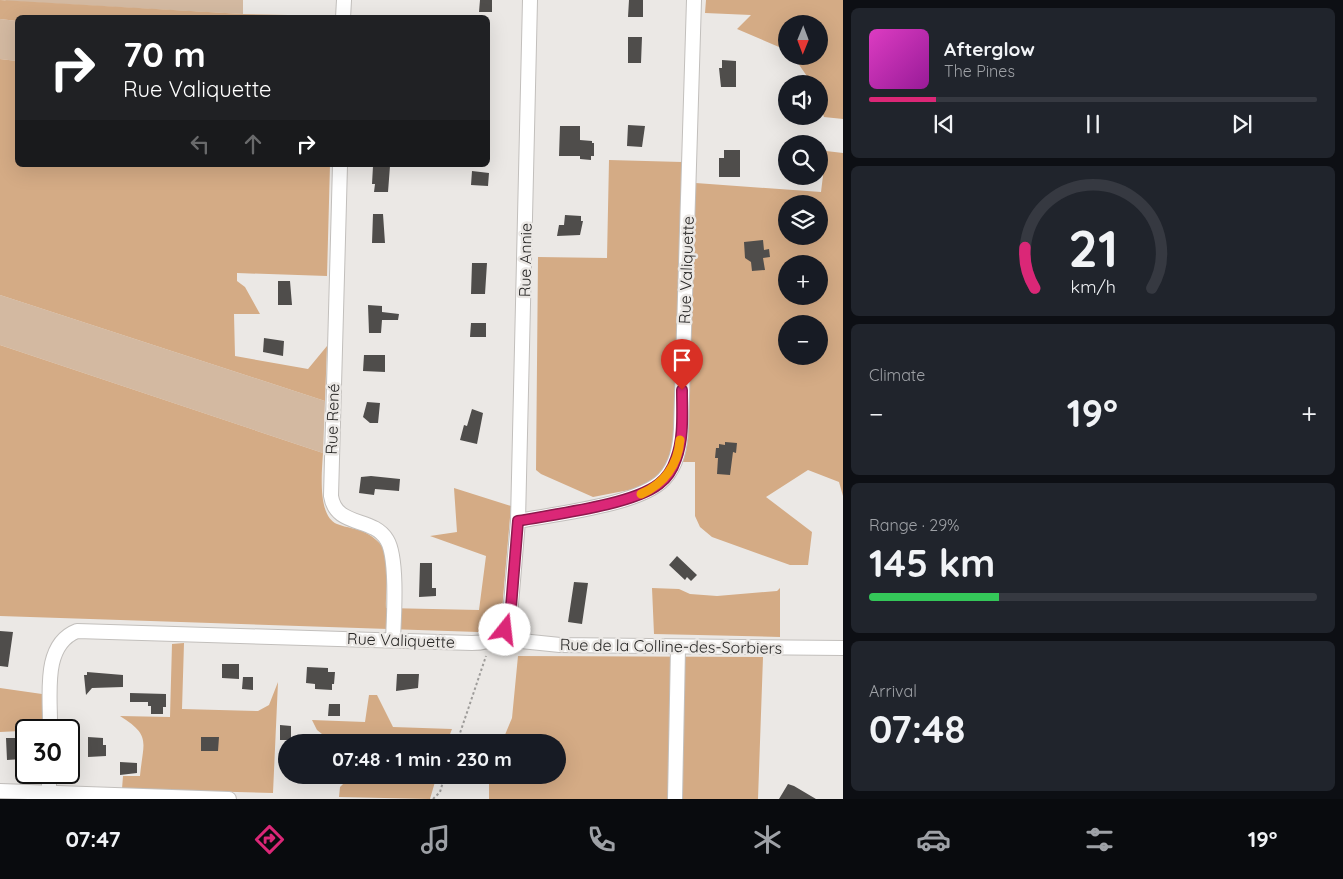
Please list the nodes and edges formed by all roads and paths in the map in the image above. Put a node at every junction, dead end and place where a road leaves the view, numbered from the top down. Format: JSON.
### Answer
{"nodes":[{"id":1,"x":344,"y":0,"type":"edge"},
{"id":2,"x":530,"y":0,"type":"edge"},
{"id":3,"x":694,"y":0,"type":"edge"},
{"id":4,"x":343,"y":15,"type":"edge"},
{"id":5,"x":340,"y":167,"type":"edge"},
{"id":6,"x":518,"y":521,"type":"junction"},
{"id":7,"x":500,"y":635,"type":"junction"},
{"id":8,"x":393,"y":639,"type":"junction"},
{"id":9,"x":678,"y":648,"type":"junction"},
{"id":10,"x":843,"y":648,"type":"edge"},
{"id":11,"x":486,"y":656,"type":"dead end"},
{"id":12,"x":50,"y":719,"type":"edge"},
{"id":13,"x":460,"y":734,"type":"edge"},
{"id":14,"x":49,"y":784,"type":"edge"},
{"id":15,"x":442,"y":784,"type":"edge"},
{"id":16,"x":0,"y":791,"type":"edge"},
{"id":17,"x":49,"y":792,"type":"junction"},
{"id":18,"x":144,"y":798,"type":"edge"},
{"id":19,"x":229,"y":799,"type":"edge"},
{"id":20,"x":433,"y":799,"type":"edge"},
{"id":21,"x":675,"y":799,"type":"edge"}],
"edges":[{"from":1,"to":4,"type":"street"},
{"from":2,"to":6,"type":"street","name":"Rue Annie"},
{"from":3,"to":6,"type":"street","name":"Rue Valiquette"},
{"from":5,"to":8,"type":"street","name":"Rue René"},
{"from":6,"to":7,"type":"street"},
{"from":7,"to":8,"type":"street","name":"Rue Valiquette"},
{"from":7,"to":9,"type":"street","name":"Rue de la Colline-des-Sorbiers"},
{"from":8,"to":12,"type":"street","name":"Rue Valiquette"},
{"from":9,"to":10,"type":"street","name":"Rue de la Colline-des-Sorbiers"},
{"from":9,"to":21,"type":"street"},
{"from":11,"to":13,"type":"path"},
{"from":14,"to":17,"type":"street"},
{"from":15,"to":20,"type":"path"},
{"from":16,"to":17,"type":"street"},
{"from":17,"to":18,"type":"street"},
{"from":18,"to":19,"type":"street"}]}
